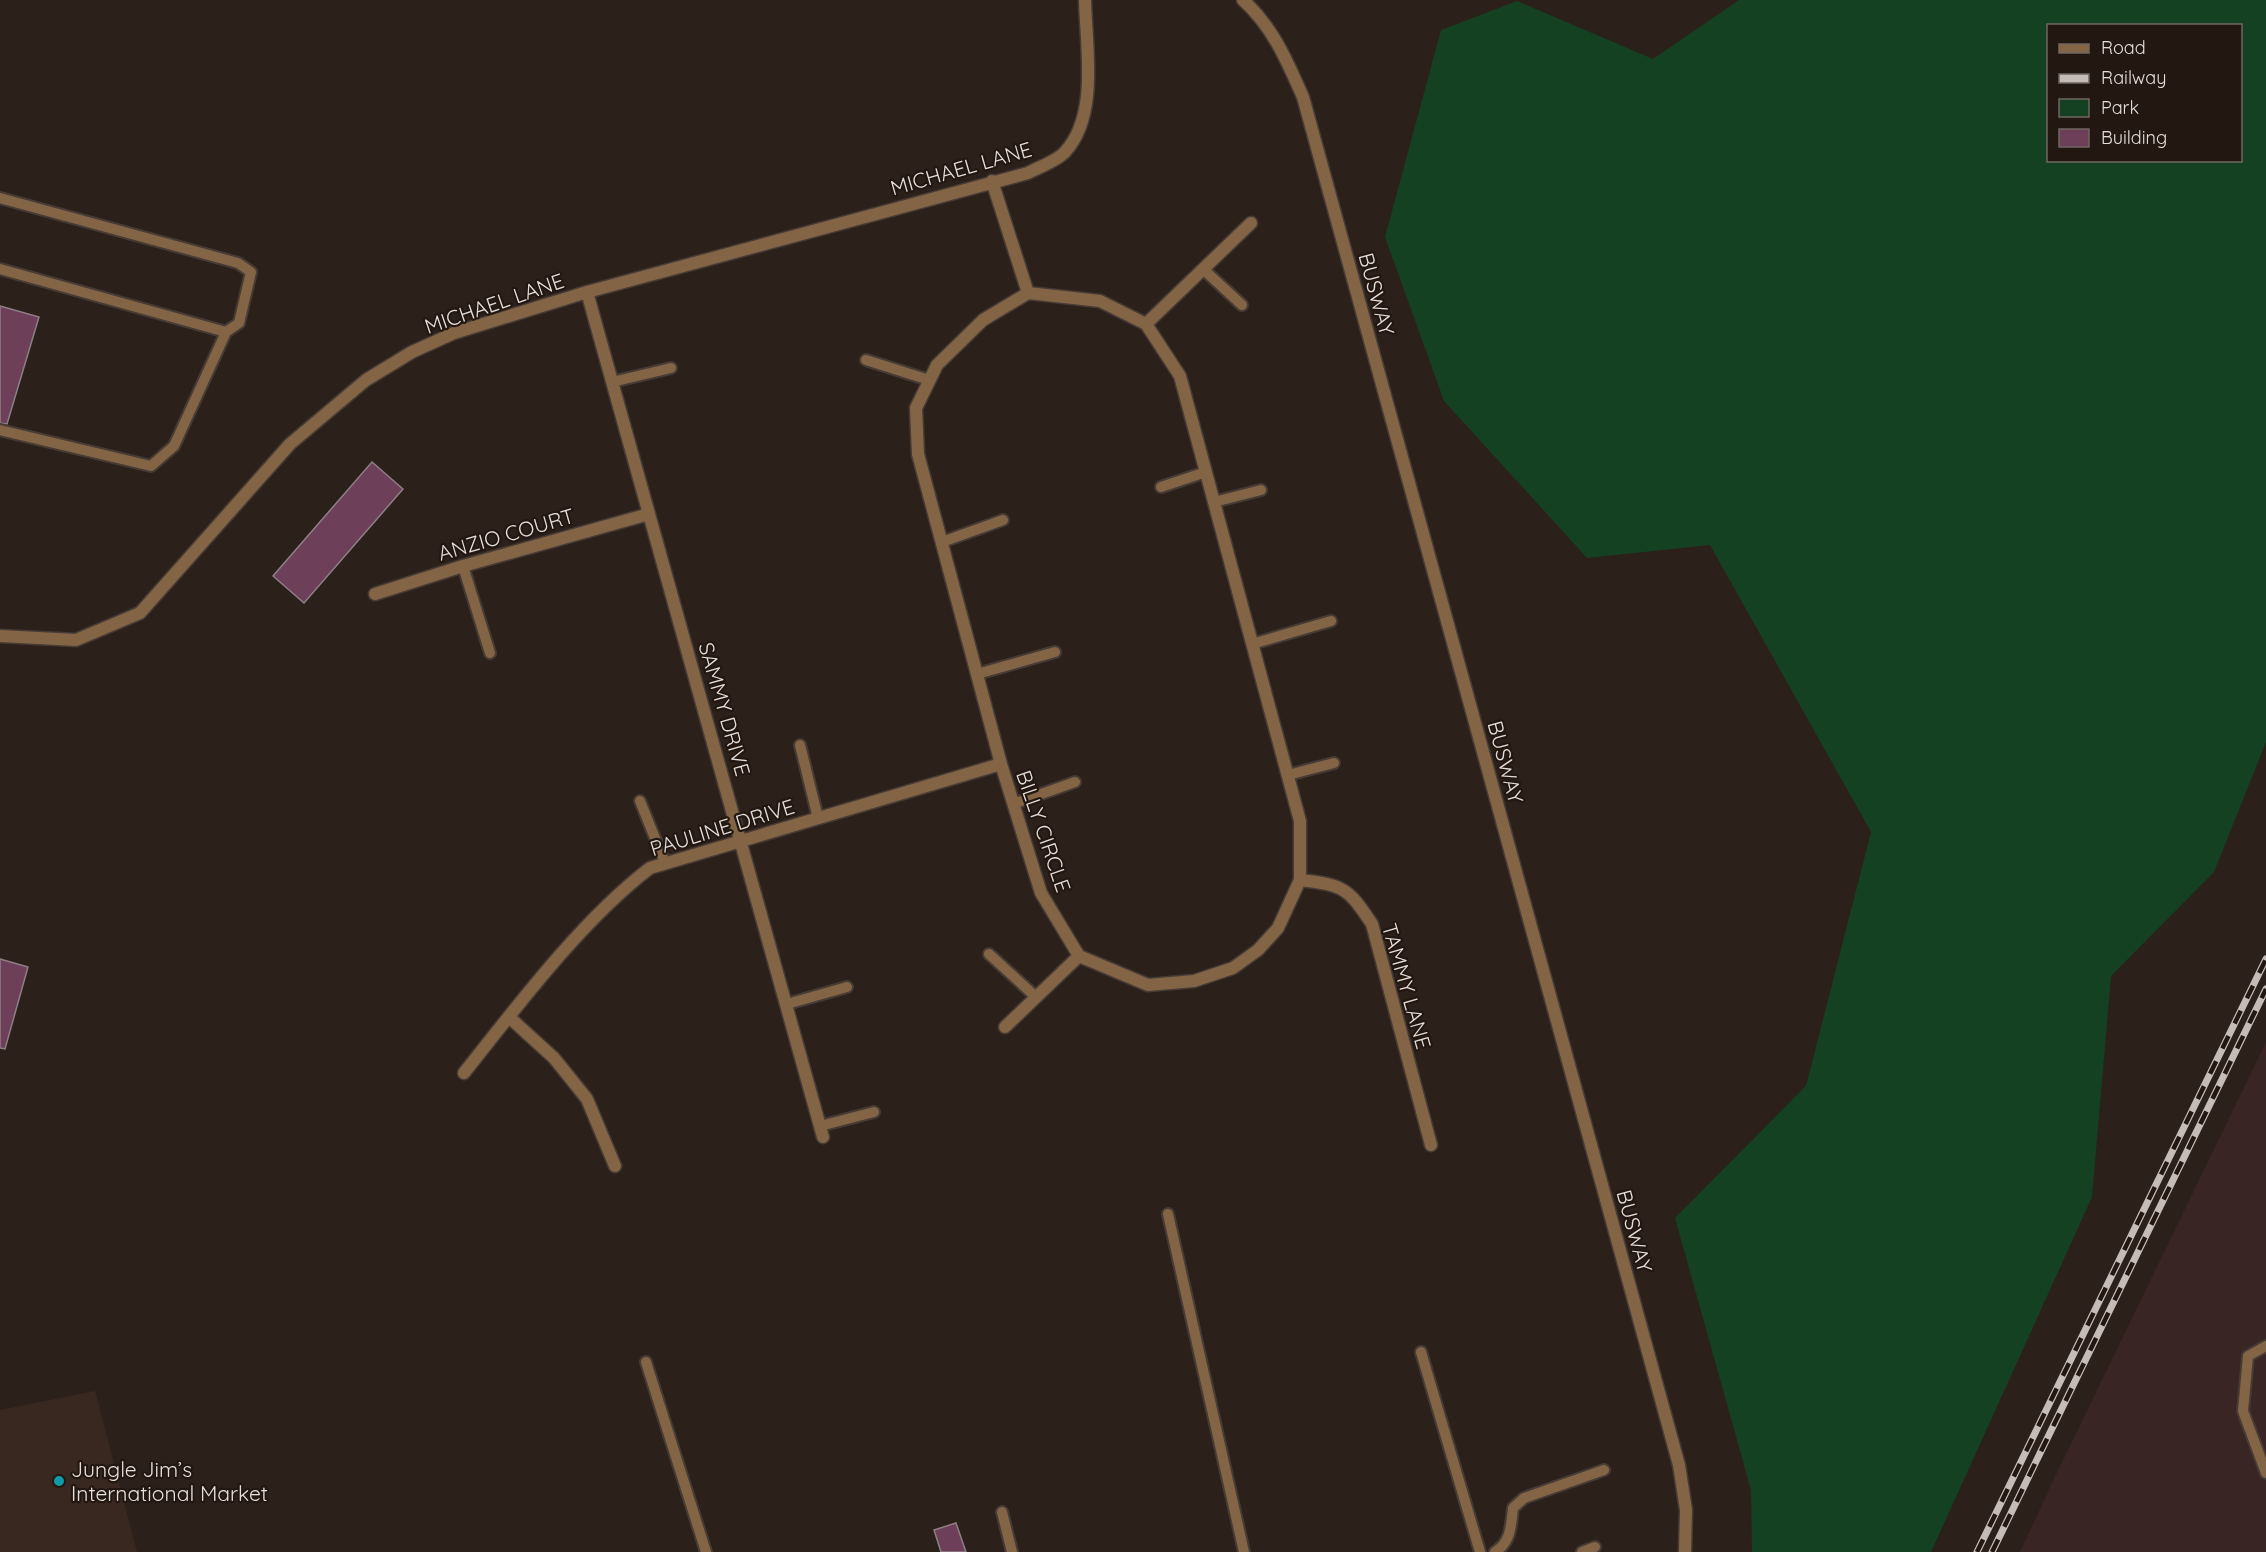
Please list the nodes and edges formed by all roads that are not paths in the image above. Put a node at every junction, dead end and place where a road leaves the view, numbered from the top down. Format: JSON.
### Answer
{"nodes":[{"id":1,"x":1085,"y":0,"type":"edge"},
{"id":2,"x":1243,"y":0,"type":"edge"},
{"id":3,"x":992,"y":181,"type":"junction"},
{"id":4,"x":0,"y":198,"type":"edge"},
{"id":5,"x":1251,"y":223,"type":"dead end"},
{"id":6,"x":0,"y":269,"type":"edge"},
{"id":7,"x":1203,"y":269,"type":"junction"},
{"id":8,"x":587,"y":292,"type":"junction"},
{"id":9,"x":1028,"y":293,"type":"junction"},
{"id":10,"x":1242,"y":305,"type":"dead end"},
{"id":11,"x":1146,"y":324,"type":"junction"},
{"id":12,"x":226,"y":332,"type":"junction"},
{"id":13,"x":866,"y":360,"type":"dead end"},
{"id":14,"x":671,"y":368,"type":"dead end"},
{"id":15,"x":929,"y":380,"type":"junction"},
{"id":16,"x":612,"y":382,"type":"junction"},
{"id":17,"x":0,"y":430,"type":"edge"},
{"id":18,"x":1206,"y":471,"type":"junction"},
{"id":19,"x":1161,"y":487,"type":"dead end"},
{"id":20,"x":1261,"y":490,"type":"dead end"},
{"id":21,"x":1214,"y":502,"type":"junction"},
{"id":22,"x":649,"y":514,"type":"junction"},
{"id":23,"x":1003,"y":520,"type":"dead end"},
{"id":24,"x":942,"y":542,"type":"junction"},
{"id":25,"x":463,"y":566,"type":"junction"},
{"id":26,"x":375,"y":594,"type":"dead end"},
{"id":27,"x":1331,"y":621,"type":"dead end"},
{"id":28,"x":0,"y":636,"type":"edge"},
{"id":29,"x":1252,"y":644,"type":"junction"},
{"id":30,"x":1055,"y":652,"type":"dead end"},
{"id":31,"x":490,"y":653,"type":"dead end"},
{"id":32,"x":977,"y":674,"type":"junction"},
{"id":33,"x":800,"y":745,"type":"dead end"},
{"id":34,"x":1334,"y":763,"type":"dead end"},
{"id":35,"x":1001,"y":764,"type":"junction"},
{"id":36,"x":1288,"y":775,"type":"junction"},
{"id":37,"x":1076,"y":782,"type":"dead end"},
{"id":38,"x":640,"y":801,"type":"dead end"},
{"id":39,"x":1013,"y":804,"type":"junction"},
{"id":40,"x":818,"y":818,"type":"junction"},
{"id":41,"x":742,"y":839,"type":"junction"},
{"id":42,"x":665,"y":863,"type":"junction"},
{"id":43,"x":1300,"y":880,"type":"junction"},
{"id":44,"x":988,"y":954,"type":"dead end"},
{"id":45,"x":1079,"y":956,"type":"junction"},
{"id":46,"x":847,"y":987,"type":"dead end"},
{"id":47,"x":1036,"y":997,"type":"junction"},
{"id":48,"x":787,"y":1004,"type":"junction"},
{"id":49,"x":509,"y":1017,"type":"junction"},
{"id":50,"x":1005,"y":1027,"type":"dead end"},
{"id":51,"x":464,"y":1073,"type":"dead end"},
{"id":52,"x":874,"y":1112,"type":"dead end"},
{"id":53,"x":822,"y":1131,"type":"joint"},
{"id":54,"x":1431,"y":1145,"type":"dead end"},
{"id":55,"x":615,"y":1166,"type":"dead end"},
{"id":56,"x":1168,"y":1214,"type":"dead end"},
{"id":57,"x":2266,"y":1346,"type":"edge"},
{"id":58,"x":1421,"y":1352,"type":"dead end"},
{"id":59,"x":646,"y":1362,"type":"dead end"},
{"id":60,"x":1604,"y":1470,"type":"dead end"},
{"id":61,"x":2266,"y":1473,"type":"edge"},
{"id":62,"x":1002,"y":1512,"type":"dead end"},
{"id":63,"x":1595,"y":1547,"type":"dead end"},
{"id":64,"x":1508,"y":1549,"type":"edge"},
{"id":65,"x":706,"y":1552,"type":"edge"},
{"id":66,"x":1012,"y":1552,"type":"edge"},
{"id":67,"x":1244,"y":1552,"type":"edge"},
{"id":68,"x":1480,"y":1552,"type":"edge"},
{"id":69,"x":1495,"y":1552,"type":"edge"},
{"id":70,"x":1582,"y":1552,"type":"edge"},
{"id":71,"x":1685,"y":1552,"type":"edge"}],
"edges":[{"from":1,"to":3,"type":"street","name":"MICHAEL LANE"},
{"from":2,"to":71,"type":"street","name":"BUSWAY"},
{"from":3,"to":8,"type":"street","name":"MICHAEL LANE"},
{"from":3,"to":9,"type":"street"},
{"from":4,"to":12,"type":"lane"},
{"from":5,"to":7,"type":"street"},
{"from":6,"to":12,"type":"lane"},
{"from":7,"to":10,"type":"lane"},
{"from":7,"to":11,"type":"street"},
{"from":8,"to":16,"type":"street","name":"SAMMY DRIVE"},
{"from":8,"to":28,"type":"street","name":"MICHAEL LANE"},
{"from":9,"to":11,"type":"street"},
{"from":9,"to":15,"type":"street","name":"BILLY CIRCLE"},
{"from":11,"to":18,"type":"street"},
{"from":12,"to":17,"type":"lane"},
{"from":13,"to":15,"type":"lane"},
{"from":14,"to":16,"type":"lane"},
{"from":15,"to":24,"type":"street","name":"BILLY CIRCLE"},
{"from":16,"to":22,"type":"street","name":"SAMMY DRIVE"},
{"from":18,"to":19,"type":"lane"},
{"from":18,"to":21,"type":"street"},
{"from":20,"to":21,"type":"lane"},
{"from":21,"to":29,"type":"street"},
{"from":22,"to":25,"type":"street","name":"ANZIO COURT"},
{"from":22,"to":41,"type":"street","name":"SAMMY DRIVE"},
{"from":23,"to":24,"type":"lane"},
{"from":24,"to":32,"type":"street","name":"BILLY CIRCLE"},
{"from":25,"to":26,"type":"street","name":"ANZIO COURT"},
{"from":25,"to":31,"type":"lane"},
{"from":27,"to":29,"type":"lane"},
{"from":29,"to":36,"type":"street"},
{"from":30,"to":32,"type":"lane"},
{"from":32,"to":35,"type":"street","name":"BILLY CIRCLE"},
{"from":33,"to":40,"type":"lane"},
{"from":34,"to":36,"type":"lane"},
{"from":35,"to":39,"type":"street","name":"BILLY CIRCLE"},
{"from":35,"to":40,"type":"street","name":"PAULINE DRIVE"},
{"from":36,"to":43,"type":"street"},
{"from":37,"to":39,"type":"lane"},
{"from":38,"to":42,"type":"lane"},
{"from":39,"to":45,"type":"street","name":"BILLY CIRCLE"},
{"from":40,"to":41,"type":"street","name":"PAULINE DRIVE"},
{"from":41,"to":42,"type":"street","name":"PAULINE DRIVE"},
{"from":41,"to":48,"type":"street","name":"SAMMY DRIVE"},
{"from":42,"to":49,"type":"street","name":"PAULINE DRIVE"},
{"from":43,"to":45,"type":"street"},
{"from":43,"to":54,"type":"street","name":"TAMMY LANE"},
{"from":44,"to":47,"type":"lane"},
{"from":45,"to":47,"type":"street"},
{"from":46,"to":48,"type":"lane"},
{"from":47,"to":50,"type":"street"},
{"from":48,"to":53,"type":"street","name":"SAMMY DRIVE"},
{"from":49,"to":51,"type":"street","name":"PAULINE DRIVE"},
{"from":49,"to":55,"type":"street"},
{"from":52,"to":53,"type":"lane"},
{"from":56,"to":67,"type":"lane"},
{"from":57,"to":61,"type":"lane"},
{"from":58,"to":68,"type":"lane"},
{"from":59,"to":65,"type":"lane"},
{"from":60,"to":64,"type":"lane"},
{"from":62,"to":66,"type":"lane"},
{"from":63,"to":70,"type":"lane"},
{"from":64,"to":69,"type":"lane"}]}
